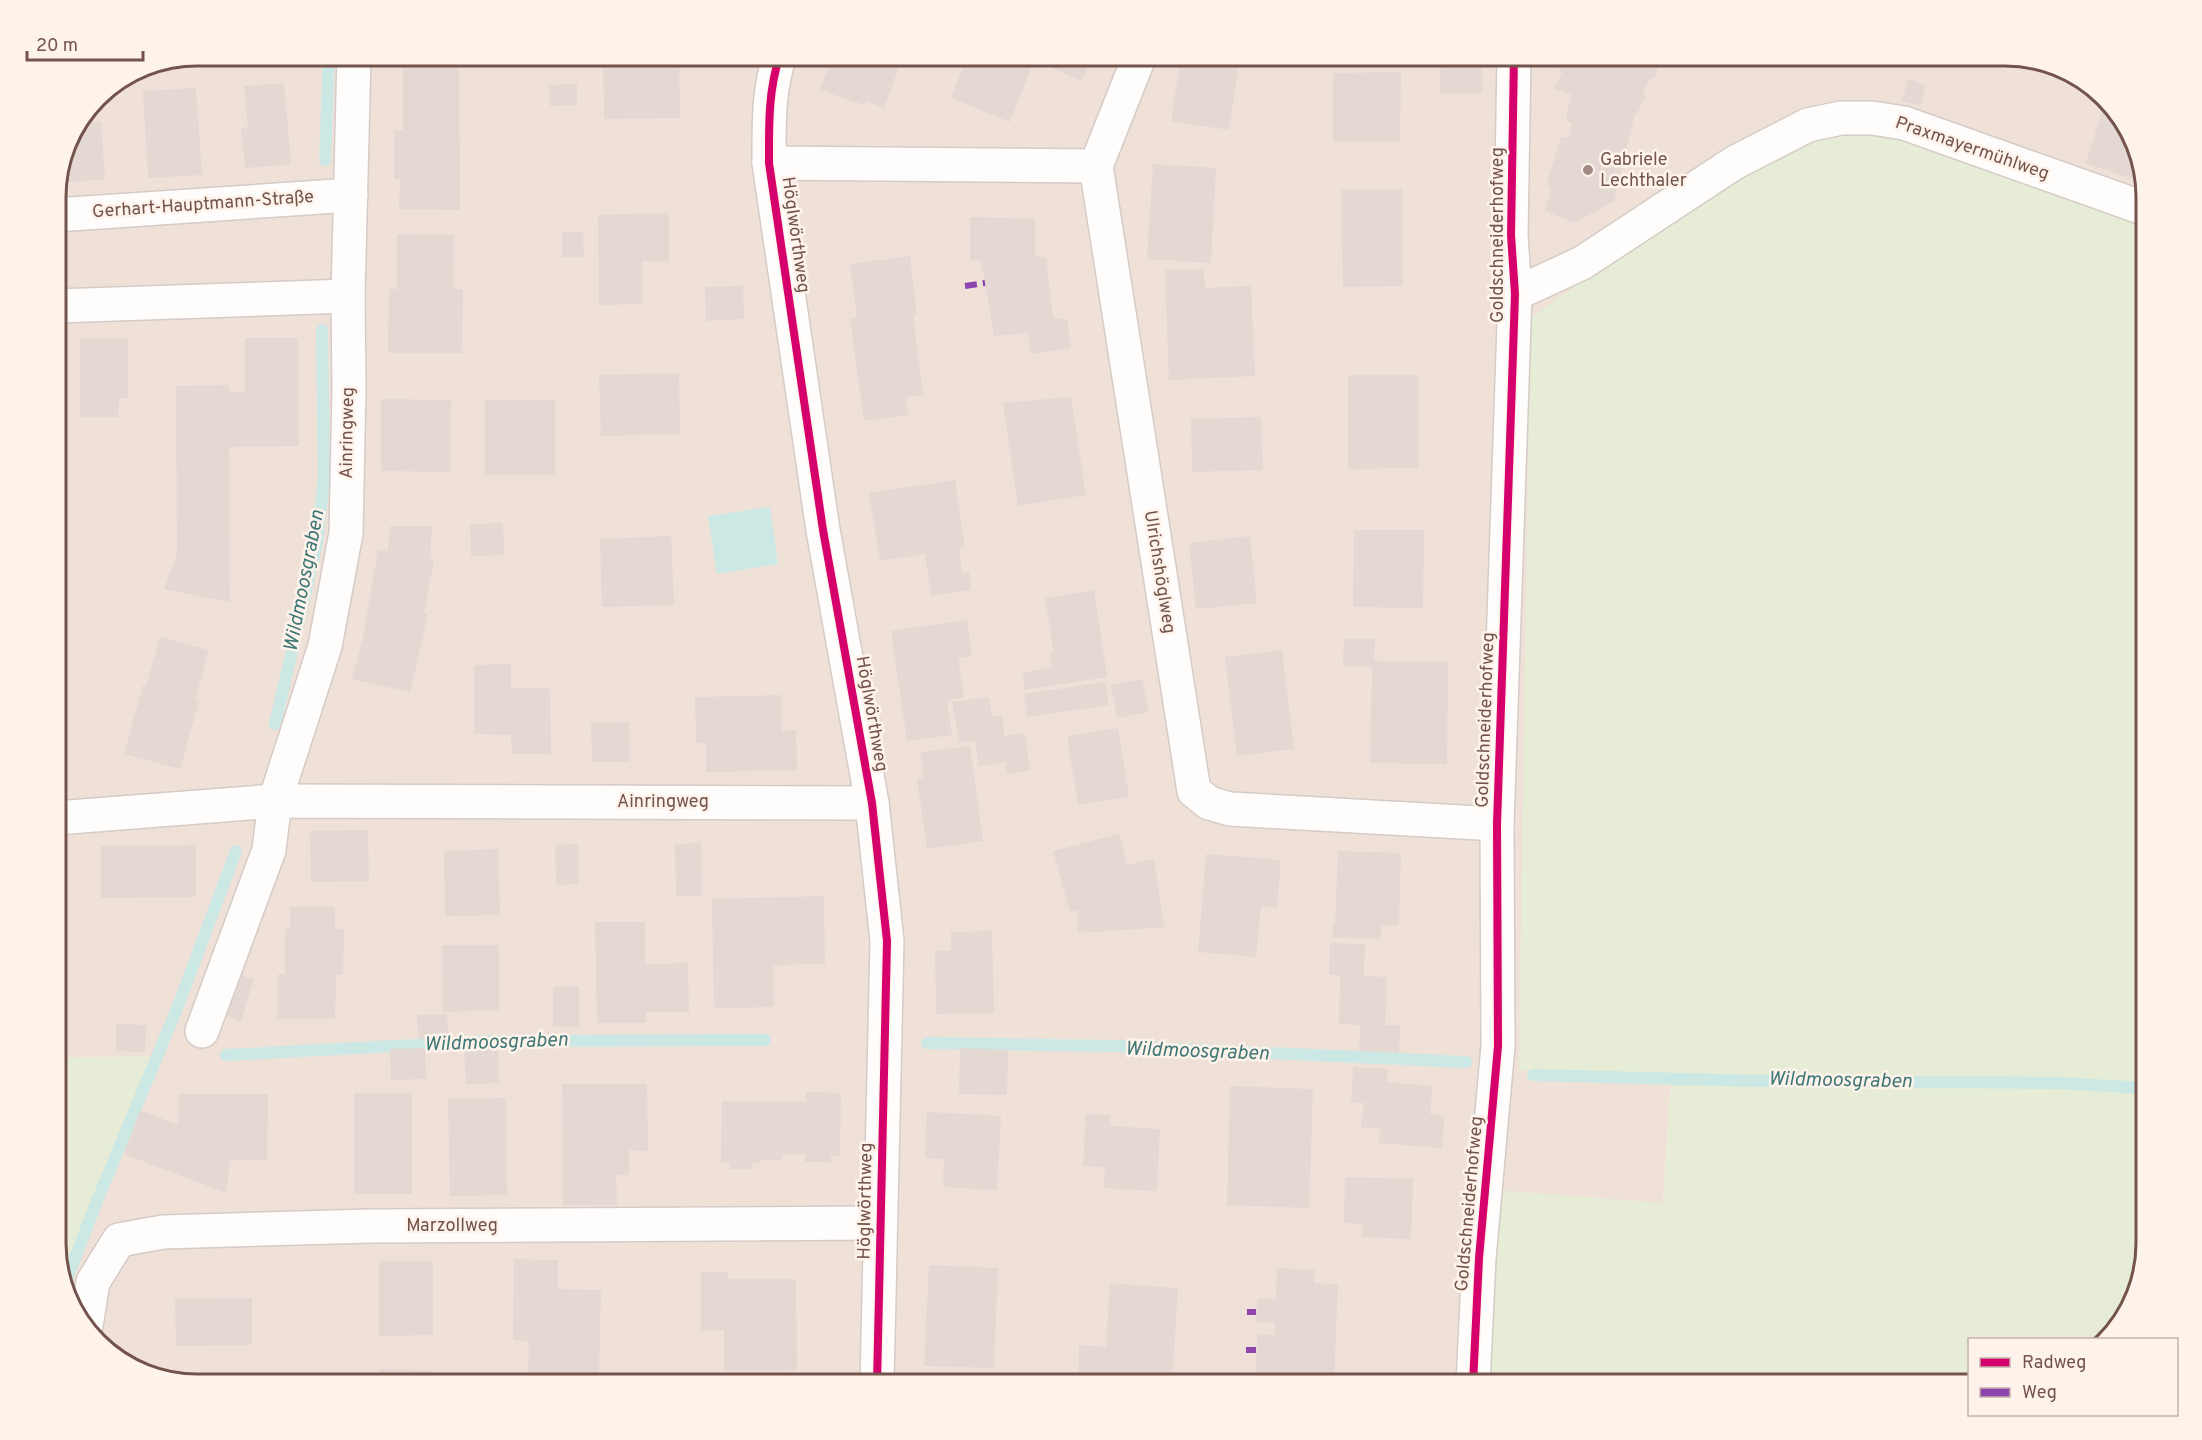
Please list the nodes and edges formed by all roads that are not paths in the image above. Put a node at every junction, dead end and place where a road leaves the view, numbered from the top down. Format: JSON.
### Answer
{"nodes":[{"id":1,"x":354,"y":66,"type":"edge"},
{"id":2,"x":776,"y":66,"type":"edge"},
{"id":3,"x":1136,"y":66,"type":"edge"},
{"id":4,"x":1514,"y":66,"type":"edge"},
{"id":5,"x":769,"y":163,"type":"junction"},
{"id":6,"x":1096,"y":166,"type":"junction"},
{"id":7,"x":351,"y":195,"type":"junction"},
{"id":8,"x":2136,"y":205,"type":"edge"},
{"id":9,"x":66,"y":214,"type":"edge"},
{"id":10,"x":1515,"y":294,"type":"junction"},
{"id":11,"x":348,"y":296,"type":"junction"},
{"id":12,"x":66,"y":306,"type":"edge"},
{"id":13,"x":275,"y":801,"type":"junction"},
{"id":14,"x":872,"y":803,"type":"junction"},
{"id":15,"x":66,"y":817,"type":"edge"},
{"id":16,"x":1497,"y":824,"type":"junction"},
{"id":17,"x":202,"y":1031,"type":"dead end"},
{"id":18,"x":880,"y":1223,"type":"junction"},
{"id":19,"x":88,"y":1315,"type":"edge"},
{"id":20,"x":878,"y":1374,"type":"edge"},
{"id":21,"x":1473,"y":1374,"type":"edge"}],
"edges":[{"from":1,"to":7,"type":"street","name":"Ainringweg"},
{"from":2,"to":5,"type":"street","name":"Höglwörthweg"},
{"from":3,"to":6,"type":"street"},
{"from":4,"to":10,"type":"street","name":"Goldschneiderhofweg"},
{"from":5,"to":6,"type":"street","name":"Höglwörthweg"},
{"from":5,"to":14,"type":"street","name":"Höglwörthweg"},
{"from":6,"to":16,"type":"street","name":"Ulrichshöglweg"},
{"from":7,"to":9,"type":"street","name":"Gerhart-Hauptmann-Straße"},
{"from":7,"to":11,"type":"street","name":"Ainringweg"},
{"from":8,"to":10,"type":"street","name":"Praxmayermühlweg"},
{"from":10,"to":16,"type":"street","name":"Goldschneiderhofweg"},
{"from":11,"to":12,"type":"street"},
{"from":11,"to":13,"type":"street","name":"Ainringweg"},
{"from":13,"to":14,"type":"street","name":"Ainringweg"},
{"from":13,"to":15,"type":"street"},
{"from":13,"to":17,"type":"street","name":"Ainringweg"},
{"from":14,"to":18,"type":"street","name":"Höglwörthweg"},
{"from":16,"to":21,"type":"street","name":"Goldschneiderhofweg"},
{"from":18,"to":19,"type":"street","name":"Marzollweg"},
{"from":18,"to":20,"type":"street","name":"Höglwörthweg"}]}
